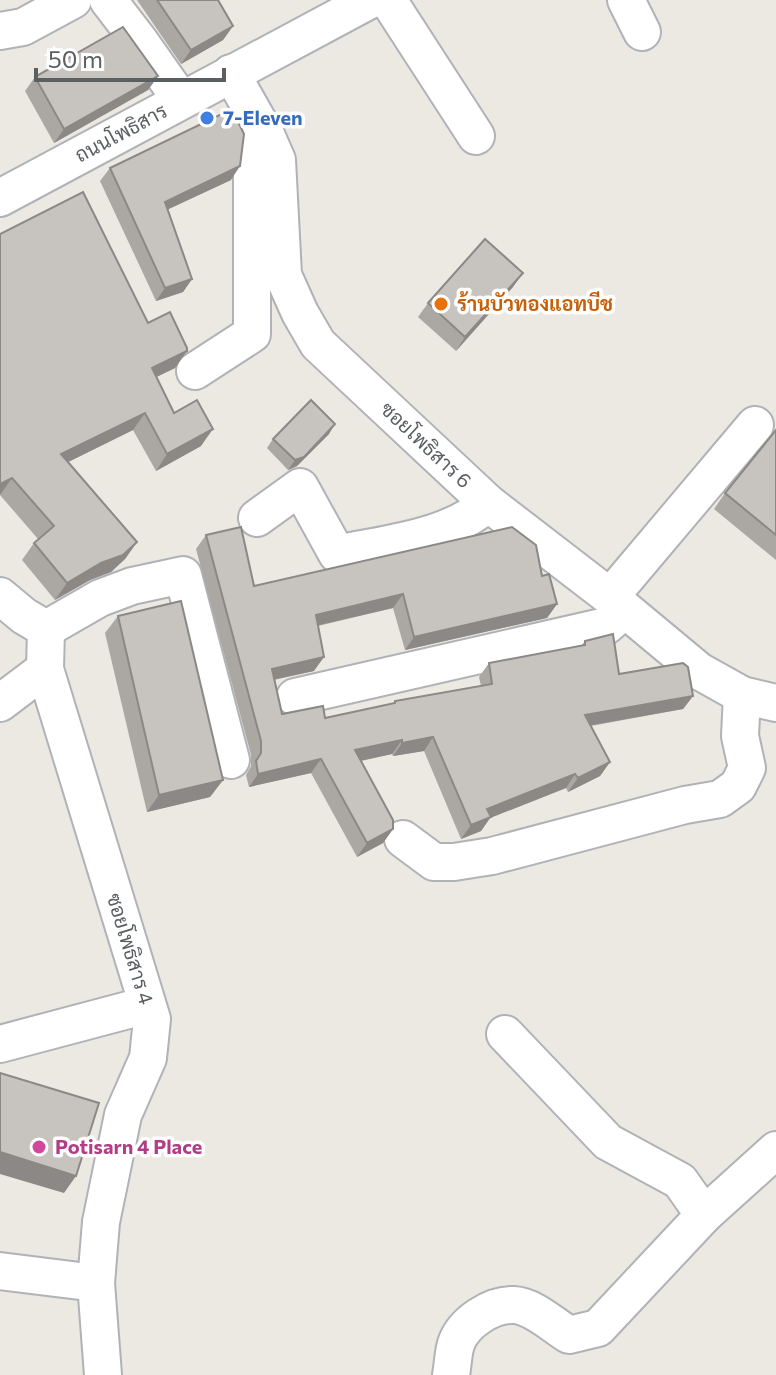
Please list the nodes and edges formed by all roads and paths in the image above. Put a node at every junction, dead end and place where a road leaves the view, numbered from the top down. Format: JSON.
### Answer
{"nodes":[{"id":1,"x":73,"y":0,"type":"edge"},
{"id":2,"x":108,"y":0,"type":"edge"},
{"id":3,"x":370,"y":0,"type":"edge"},
{"id":4,"x":388,"y":0,"type":"edge"},
{"id":5,"x":626,"y":0,"type":"edge"},
{"id":6,"x":0,"y":31,"type":"edge"},
{"id":7,"x":642,"y":32,"type":"dead end"},
{"id":8,"x":231,"y":73,"type":"junction"},
{"id":9,"x":181,"y":100,"type":"junction"},
{"id":10,"x":266,"y":135,"type":"junction"},
{"id":11,"x":476,"y":136,"type":"dead end"},
{"id":12,"x":0,"y":198,"type":"edge"},
{"id":13,"x":195,"y":371,"type":"dead end"},
{"id":14,"x":755,"y":425,"type":"dead end"},
{"id":15,"x":488,"y":503,"type":"junction"},
{"id":16,"x":257,"y":518,"type":"dead end"},
{"id":17,"x":0,"y":596,"type":"edge"},
{"id":18,"x":617,"y":604,"type":"junction"},
{"id":19,"x":46,"y":629,"type":"junction"},
{"id":20,"x":45,"y":669,"type":"junction"},
{"id":21,"x":295,"y":697,"type":"dead end"},
{"id":22,"x":759,"y":699,"type":"edge"},
{"id":23,"x":0,"y":703,"type":"edge"},
{"id":24,"x":231,"y":760,"type":"dead end"},
{"id":25,"x":403,"y":839,"type":"dead end"},
{"id":26,"x":147,"y":1005,"type":"junction"},
{"id":27,"x":505,"y":1034,"type":"dead end"},
{"id":28,"x":0,"y":1044,"type":"edge"},
{"id":29,"x":776,"y":1150,"type":"edge"},
{"id":30,"x":704,"y":1215,"type":"junction"},
{"id":31,"x":0,"y":1271,"type":"edge"},
{"id":32,"x":96,"y":1283,"type":"junction"},
{"id":33,"x":103,"y":1375,"type":"edge"},
{"id":34,"x":451,"y":1375,"type":"edge"}],
"edges":[{"from":1,"to":6,"type":"street"},
{"from":2,"to":9,"type":"street"},
{"from":3,"to":8,"type":"street","name":"ถนนโพธิสาร"},
{"from":4,"to":11,"type":"street"},
{"from":5,"to":7,"type":"street"},
{"from":8,"to":9,"type":"street","name":"ถนนโพธิสาร"},
{"from":8,"to":10,"type":"street","name":"ซอยโพธิสาร 6"},
{"from":9,"to":12,"type":"street","name":"ถนนโพธิสาร"},
{"from":10,"to":13,"type":"street"},
{"from":10,"to":15,"type":"street","name":"ซอยโพธิสาร 6"},
{"from":14,"to":18,"type":"street"},
{"from":15,"to":16,"type":"street"},
{"from":15,"to":18,"type":"street","name":"ซอยโพธิสาร 6"},
{"from":17,"to":19,"type":"street"},
{"from":18,"to":21,"type":"street"},
{"from":18,"to":22,"type":"street","name":"ซอยโพธิสาร 6"},
{"from":19,"to":20,"type":"street","name":"ซอยโพธิสาร 4"},
{"from":19,"to":24,"type":"street"},
{"from":20,"to":23,"type":"street"},
{"from":20,"to":26,"type":"street","name":"ซอยโพธิสาร 4"},
{"from":22,"to":25,"type":"street"},
{"from":26,"to":28,"type":"street"},
{"from":26,"to":32,"type":"street","name":"ซอยโพธิสาร 4"},
{"from":27,"to":30,"type":"street"},
{"from":29,"to":30,"type":"street"},
{"from":30,"to":34,"type":"street"},
{"from":31,"to":32,"type":"street"},
{"from":32,"to":33,"type":"street","name":"ซอยโพธิสาร 4"}]}
